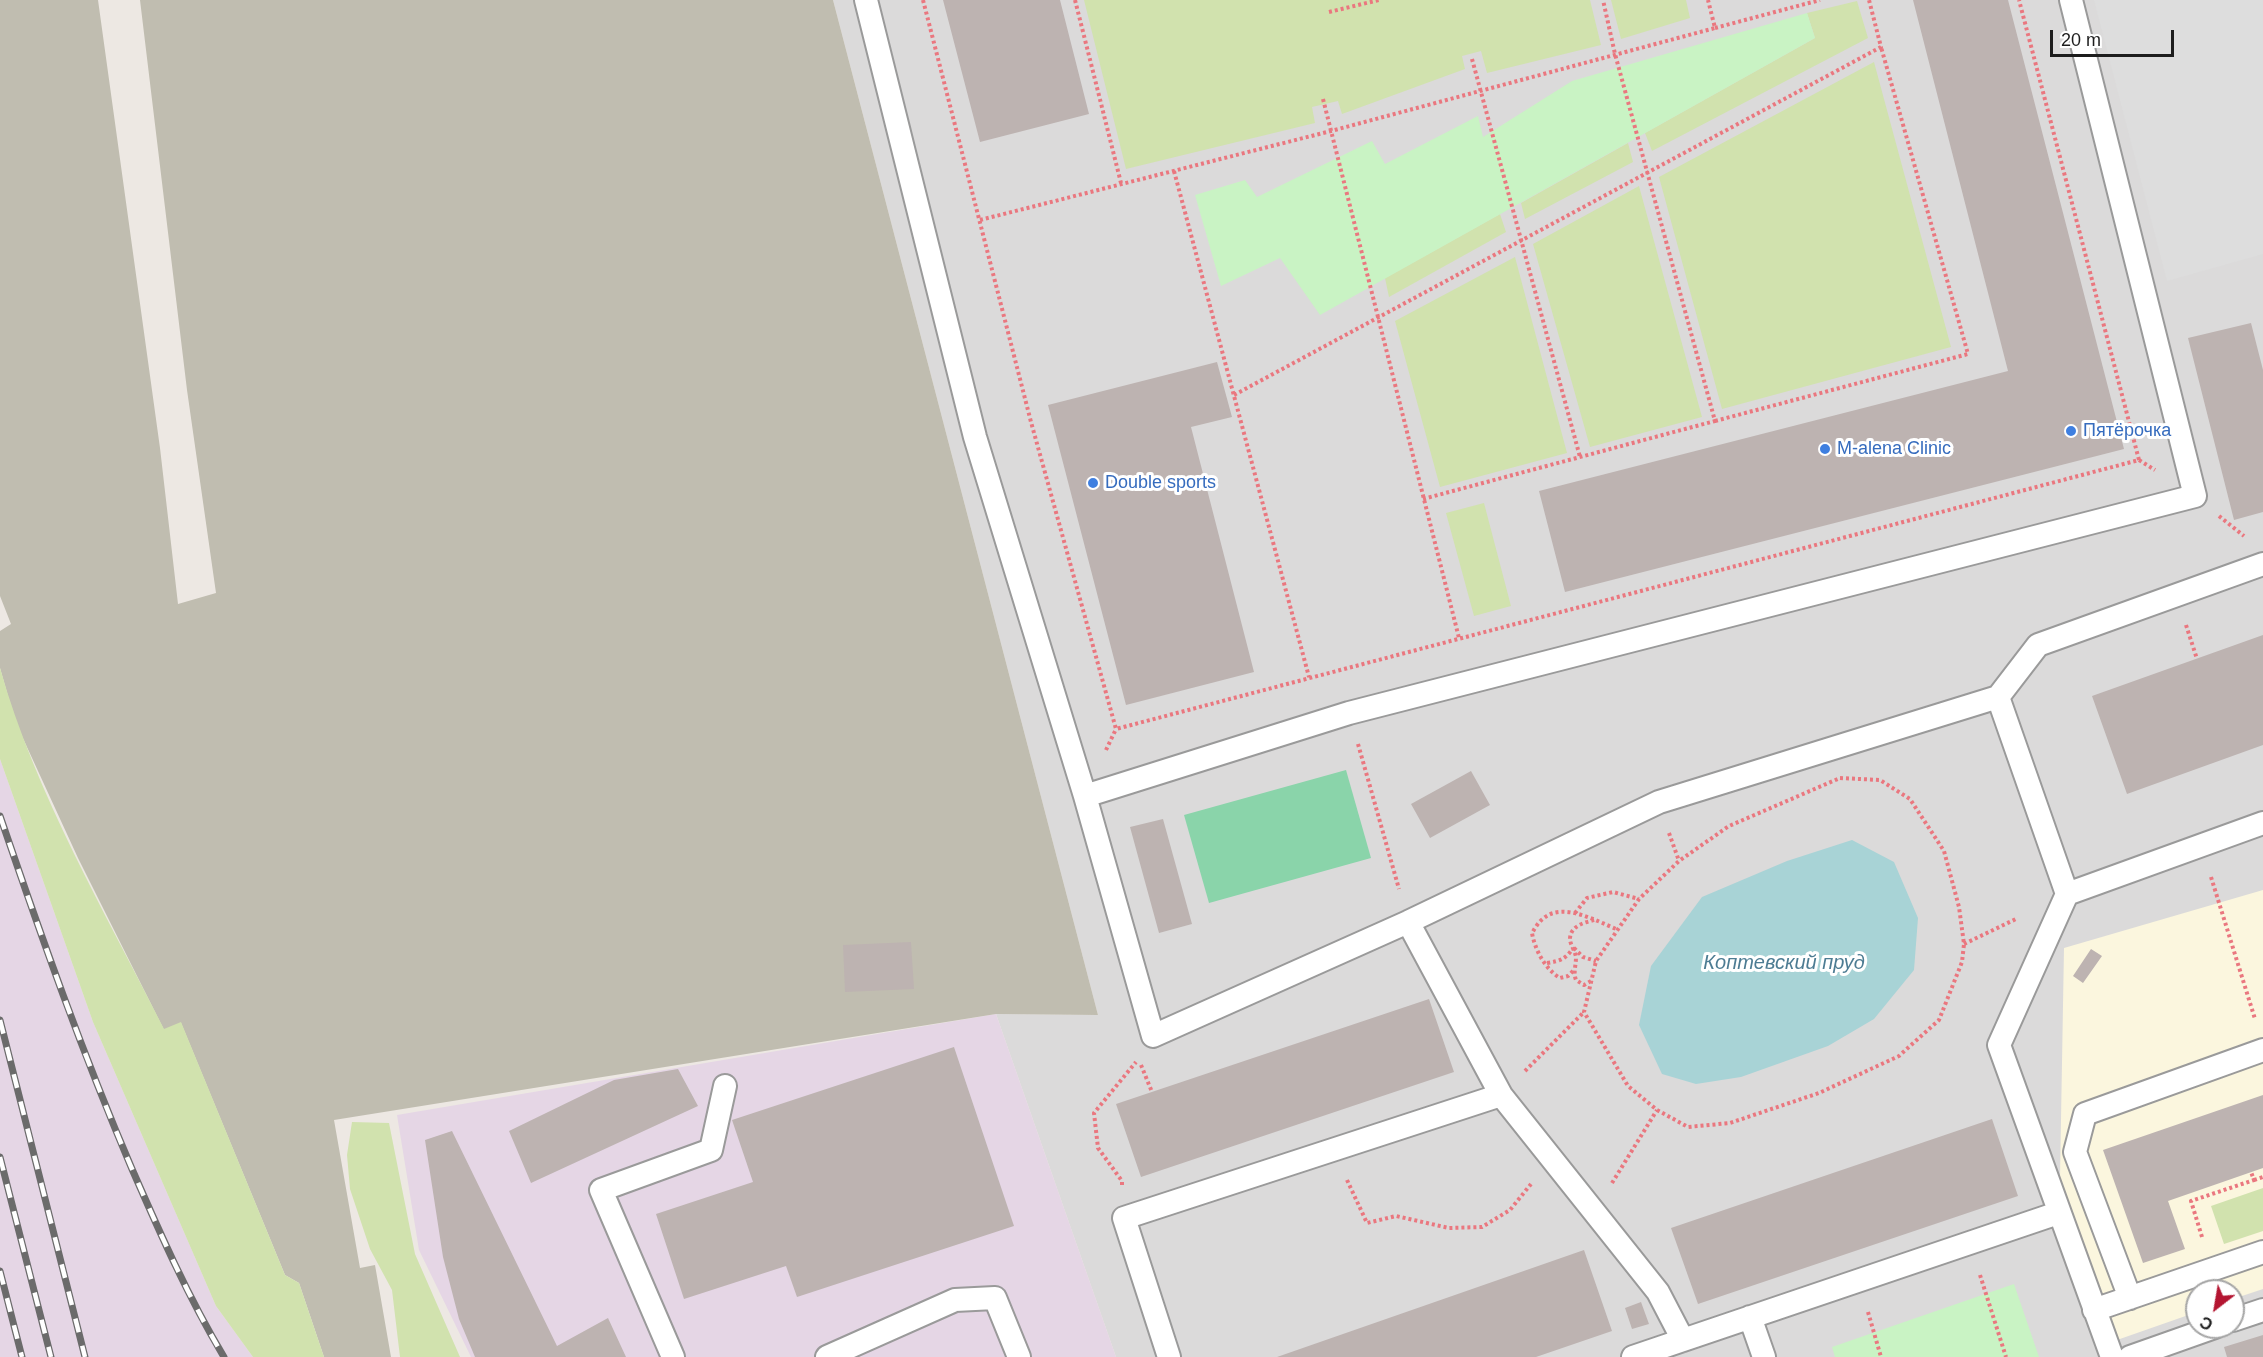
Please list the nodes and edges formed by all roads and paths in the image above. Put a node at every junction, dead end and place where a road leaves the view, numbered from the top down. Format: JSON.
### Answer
{"nodes":[{"id":1,"x":866,"y":0,"type":"edge"},
{"id":2,"x":923,"y":0,"type":"edge"},
{"id":3,"x":1075,"y":0,"type":"edge"},
{"id":4,"x":1379,"y":0,"type":"edge"},
{"id":5,"x":1603,"y":0,"type":"edge"},
{"id":6,"x":1708,"y":0,"type":"edge"},
{"id":7,"x":1820,"y":0,"type":"edge"},
{"id":8,"x":1869,"y":0,"type":"edge"},
{"id":9,"x":2019,"y":0,"type":"edge"},
{"id":10,"x":2071,"y":0,"type":"edge"},
{"id":11,"x":1329,"y":12,"type":"dead end"},
{"id":12,"x":1715,"y":28,"type":"junction"},
{"id":13,"x":1881,"y":47,"type":"junction"},
{"id":14,"x":1615,"y":54,"type":"junction"},
{"id":15,"x":1473,"y":59,"type":"dead end"},
{"id":16,"x":1481,"y":90,"type":"junction"},
{"id":17,"x":1323,"y":99,"type":"dead end"},
{"id":18,"x":1331,"y":131,"type":"junction"},
{"id":19,"x":1174,"y":171,"type":"junction"},
{"id":20,"x":1647,"y":173,"type":"junction"},
{"id":21,"x":1121,"y":183,"type":"junction"},
{"id":22,"x":980,"y":220,"type":"junction"},
{"id":23,"x":1521,"y":241,"type":"junction"},
{"id":24,"x":1378,"y":318,"type":"junction"},
{"id":25,"x":1234,"y":395,"type":"junction"},
{"id":26,"x":1715,"y":421,"type":"junction"},
{"id":27,"x":1580,"y":457,"type":"junction"},
{"id":28,"x":2195,"y":496,"type":"junction"},
{"id":29,"x":1422,"y":499,"type":"junction"},
{"id":30,"x":2246,"y":538,"type":"dead end"},
{"id":31,"x":2263,"y":564,"type":"edge"},
{"id":32,"x":1459,"y":638,"type":"junction"},
{"id":33,"x":1338,"y":669,"type":"junction"},
{"id":34,"x":1309,"y":677,"type":"junction"},
{"id":35,"x":1998,"y":697,"type":"junction"},
{"id":36,"x":1349,"y":713,"type":"junction"},
{"id":37,"x":1085,"y":796,"type":"junction"},
{"id":38,"x":2263,"y":823,"type":"edge"},
{"id":39,"x":2201,"y":845,"type":"junction"},
{"id":40,"x":2067,"y":894,"type":"junction"},
{"id":41,"x":1639,"y":899,"type":"junction"},
{"id":42,"x":1575,"y":914,"type":"junction"},
{"id":43,"x":1596,"y":920,"type":"junction"},
{"id":44,"x":1408,"y":922,"type":"junction"},
{"id":45,"x":1616,"y":929,"type":"junction"},
{"id":46,"x":1964,"y":944,"type":"junction"},
{"id":47,"x":1573,"y":947,"type":"junction"},
{"id":48,"x":1596,"y":962,"type":"junction"},
{"id":49,"x":1547,"y":963,"type":"junction"},
{"id":50,"x":1574,"y":971,"type":"junction"},
{"id":51,"x":1591,"y":981,"type":"junction"},
{"id":52,"x":1584,"y":1012,"type":"junction"},
{"id":53,"x":2256,"y":1024,"type":"dead end"},
{"id":54,"x":2263,"y":1050,"type":"edge"},
{"id":55,"x":1138,"y":1059,"type":"dead end"},
{"id":56,"x":725,"y":1086,"type":"dead end"},
{"id":57,"x":1501,"y":1095,"type":"junction"},
{"id":58,"x":1657,"y":1110,"type":"junction"},
{"id":59,"x":1335,"y":1150,"type":"junction"},
{"id":60,"x":1549,"y":1156,"type":"junction"},
{"id":61,"x":2251,"y":1172,"type":"dead end"},
{"id":62,"x":2263,"y":1177,"type":"edge"},
{"id":63,"x":2254,"y":1180,"type":"junction"},
{"id":64,"x":1594,"y":1211,"type":"junction"},
{"id":65,"x":2058,"y":1213,"type":"junction"},
{"id":66,"x":1124,"y":1218,"type":"junction"},
{"id":67,"x":1970,"y":1243,"type":"junction"},
{"id":68,"x":2263,"y":1252,"type":"edge"},
{"id":69,"x":2212,"y":1270,"type":"junction"},
{"id":70,"x":1858,"y":1281,"type":"junction"},
{"id":71,"x":2130,"y":1298,"type":"junction"},
{"id":72,"x":2094,"y":1310,"type":"junction"},
{"id":73,"x":2263,"y":1310,"type":"edge"},
{"id":74,"x":2245,"y":1316,"type":"edge"},
{"id":75,"x":1750,"y":1317,"type":"junction"},
{"id":76,"x":2185,"y":1337,"type":"edge"},
{"id":77,"x":1683,"y":1340,"type":"junction"},
{"id":78,"x":673,"y":1357,"type":"edge"},
{"id":79,"x":827,"y":1357,"type":"edge"},
{"id":80,"x":1019,"y":1357,"type":"edge"},
{"id":81,"x":1169,"y":1357,"type":"edge"},
{"id":82,"x":1633,"y":1357,"type":"edge"},
{"id":83,"x":1764,"y":1357,"type":"edge"},
{"id":84,"x":1881,"y":1357,"type":"edge"},
{"id":85,"x":2006,"y":1357,"type":"edge"},
{"id":86,"x":2112,"y":1357,"type":"edge"},
{"id":87,"x":2130,"y":1357,"type":"edge"}],
"edges":[{"from":1,"to":37,"type":"lane"},
{"from":2,"to":22,"type":"path"},
{"from":3,"to":21,"type":"path"},
{"from":4,"to":11,"type":"path"},
{"from":5,"to":14,"type":"path"},
{"from":6,"to":12,"type":"path"},
{"from":7,"to":12,"type":"path"},
{"from":8,"to":13,"type":"path"},
{"from":9,"to":32,"type":"path"},
{"from":10,"to":28,"type":"lane"},
{"from":12,"to":14,"type":"path"},
{"from":13,"to":20,"type":"path"},
{"from":13,"to":26,"type":"path"},
{"from":14,"to":16,"type":"path"},
{"from":14,"to":20,"type":"path"},
{"from":15,"to":16,"type":"path"},
{"from":16,"to":18,"type":"path"},
{"from":16,"to":23,"type":"path"},
{"from":17,"to":18,"type":"path"},
{"from":18,"to":19,"type":"path"},
{"from":18,"to":24,"type":"path"},
{"from":19,"to":21,"type":"path"},
{"from":19,"to":25,"type":"path"},
{"from":20,"to":23,"type":"path"},
{"from":20,"to":26,"type":"path"},
{"from":21,"to":22,"type":"path"},
{"from":22,"to":34,"type":"path"},
{"from":23,"to":24,"type":"path"},
{"from":23,"to":27,"type":"path"},
{"from":24,"to":25,"type":"path"},
{"from":24,"to":29,"type":"path"},
{"from":25,"to":34,"type":"path"},
{"from":26,"to":27,"type":"path"},
{"from":27,"to":29,"type":"path"},
{"from":28,"to":30,"type":"path"},
{"from":28,"to":36,"type":"lane"},
{"from":29,"to":32,"type":"path"},
{"from":31,"to":35,"type":"lane"},
{"from":32,"to":33,"type":"path"},
{"from":33,"to":34,"type":"path"},
{"from":33,"to":36,"type":"path"},
{"from":35,"to":40,"type":"lane"},
{"from":35,"to":44,"type":"lane"},
{"from":36,"to":37,"type":"lane"},
{"from":36,"to":44,"type":"path"},
{"from":37,"to":44,"type":"lane"},
{"from":38,"to":39,"type":"lane"},
{"from":39,"to":40,"type":"lane"},
{"from":39,"to":53,"type":"path"},
{"from":40,"to":46,"type":"path"},
{"from":40,"to":65,"type":"lane"},
{"from":41,"to":42,"type":"path"},
{"from":41,"to":45,"type":"path"},
{"from":41,"to":46,"type":"path"},
{"from":42,"to":43,"type":"path"},
{"from":42,"to":49,"type":"path"},
{"from":43,"to":45,"type":"path"},
{"from":43,"to":47,"type":"path"},
{"from":44,"to":57,"type":"lane"},
{"from":45,"to":48,"type":"path"},
{"from":46,"to":58,"type":"path"},
{"from":47,"to":48,"type":"path"},
{"from":47,"to":49,"type":"path"},
{"from":47,"to":50,"type":"path"},
{"from":48,"to":51,"type":"path"},
{"from":49,"to":50,"type":"path"},
{"from":50,"to":51,"type":"path"},
{"from":51,"to":52,"type":"path"},
{"from":52,"to":57,"type":"path"},
{"from":52,"to":58,"type":"path"},
{"from":54,"to":71,"type":"lane"},
{"from":55,"to":66,"type":"path"},
{"from":56,"to":78,"type":"lane"},
{"from":57,"to":59,"type":"lane"},
{"from":57,"to":60,"type":"lane"},
{"from":58,"to":64,"type":"path"},
{"from":59,"to":60,"type":"path"},
{"from":59,"to":66,"type":"lane"},
{"from":60,"to":64,"type":"lane"},
{"from":61,"to":63,"type":"path"},
{"from":62,"to":63,"type":"path"},
{"from":63,"to":69,"type":"path"},
{"from":64,"to":77,"type":"lane"},
{"from":65,"to":67,"type":"lane"},
{"from":65,"to":72,"type":"lane"},
{"from":66,"to":81,"type":"lane"},
{"from":67,"to":70,"type":"lane"},
{"from":67,"to":85,"type":"path"},
{"from":68,"to":69,"type":"lane"},
{"from":69,"to":71,"type":"lane"},
{"from":70,"to":75,"type":"lane"},
{"from":70,"to":84,"type":"path"},
{"from":71,"to":72,"type":"lane"},
{"from":72,"to":86,"type":"lane"},
{"from":73,"to":74,"type":"lane"},
{"from":75,"to":77,"type":"lane"},
{"from":75,"to":83,"type":"lane"},
{"from":76,"to":87,"type":"lane"},
{"from":77,"to":82,"type":"lane"},
{"from":79,"to":80,"type":"lane"}]}
